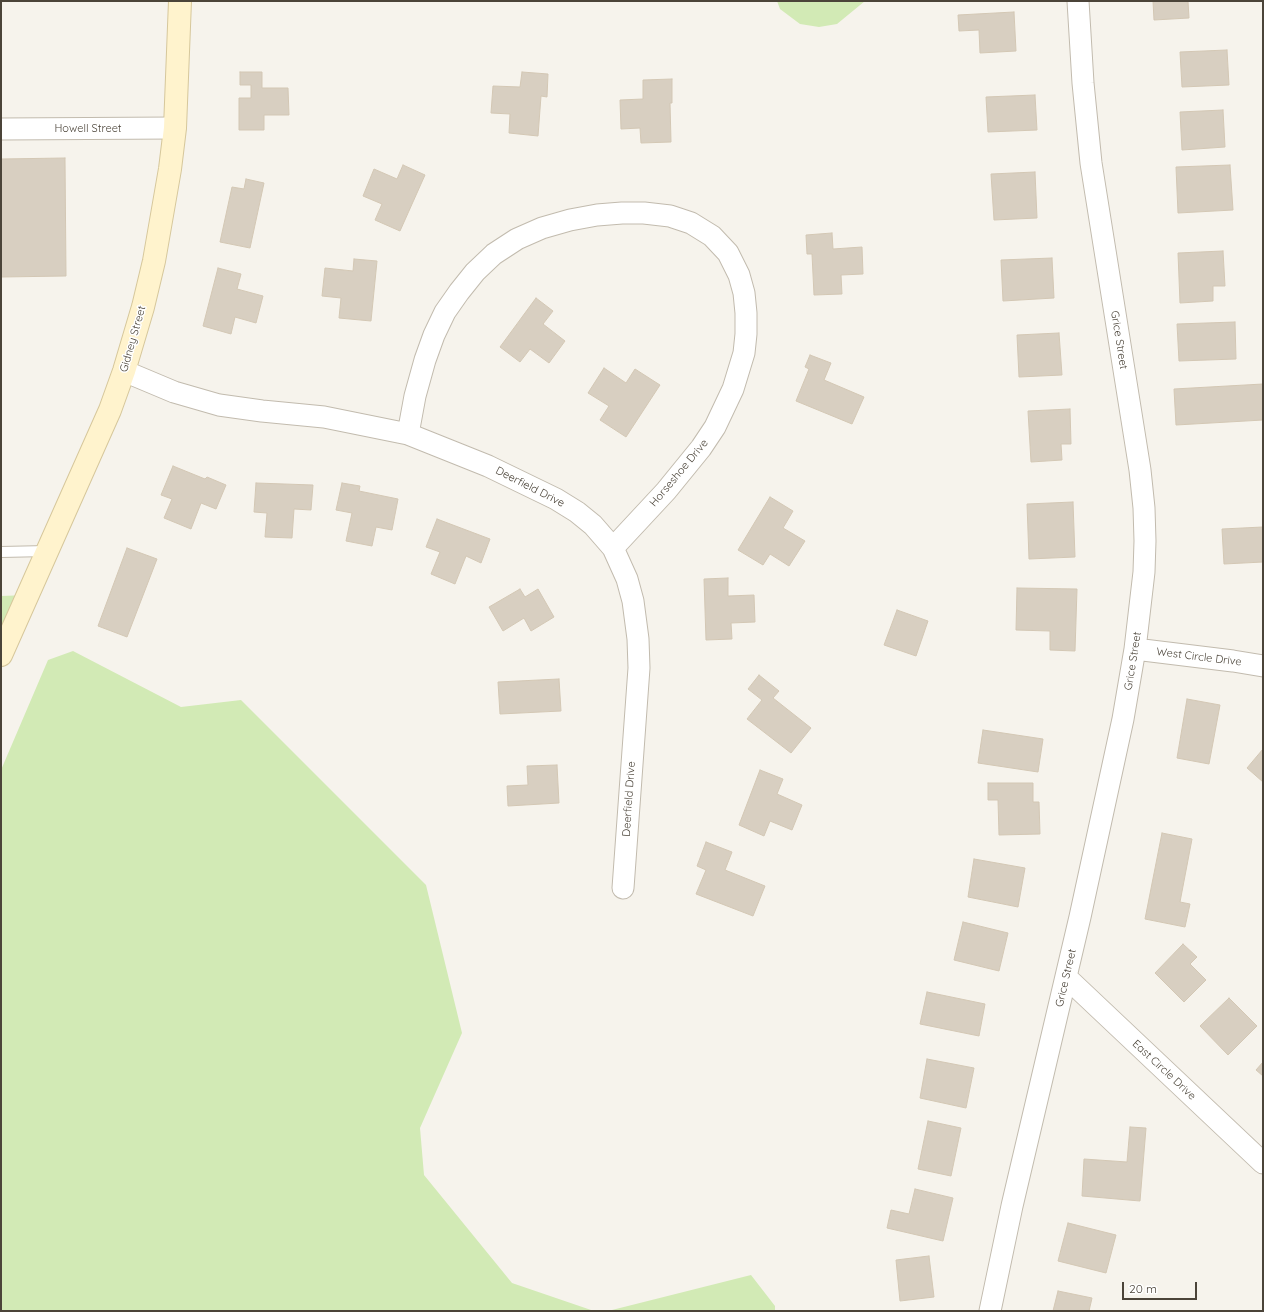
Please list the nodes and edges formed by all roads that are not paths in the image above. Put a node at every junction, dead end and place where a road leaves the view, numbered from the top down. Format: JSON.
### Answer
{"nodes":[{"id":1,"x":180,"y":1,"type":"edge"},
{"id":2,"x":1078,"y":1,"type":"edge"},
{"id":3,"x":174,"y":128,"type":"junction"},
{"id":4,"x":1,"y":129,"type":"edge"},
{"id":5,"x":124,"y":371,"type":"junction"},
{"id":6,"x":408,"y":434,"type":"junction"},
{"id":7,"x":613,"y":548,"type":"junction"},
{"id":8,"x":47,"y":551,"type":"junction"},
{"id":9,"x":1,"y":552,"type":"edge"},
{"id":10,"x":1135,"y":649,"type":"junction"},
{"id":11,"x":1,"y":655,"type":"edge"},
{"id":12,"x":1263,"y":666,"type":"edge"},
{"id":13,"x":622,"y":888,"type":"dead end"},
{"id":14,"x":1066,"y":978,"type":"junction"},
{"id":15,"x":1263,"y":1163,"type":"edge"},
{"id":16,"x":990,"y":1311,"type":"edge"}],
"edges":[{"from":1,"to":3,"type":"street","name":"Gidney Street"},
{"from":2,"to":10,"type":"street","name":"Grice Street"},
{"from":3,"to":4,"type":"street","name":"Howell Street"},
{"from":3,"to":5,"type":"street","name":"Gidney Street"},
{"from":5,"to":6,"type":"street","name":"Deerfield Drive"},
{"from":5,"to":8,"type":"street","name":"Gidney Street"},
{"from":6,"to":7,"type":"street","name":"Deerfield Drive"},
{"from":6,"to":7,"type":"street","name":"Horseshoe Drive"},
{"from":7,"to":13,"type":"street","name":"Deerfield Drive"},
{"from":8,"to":9,"type":"lane"},
{"from":8,"to":11,"type":"street","name":"Gidney Street"},
{"from":10,"to":12,"type":"street","name":"West Circle Drive"},
{"from":10,"to":14,"type":"street","name":"Grice Street"},
{"from":14,"to":15,"type":"street","name":"East Circle Drive"},
{"from":14,"to":16,"type":"street","name":"Grice Street"}]}
